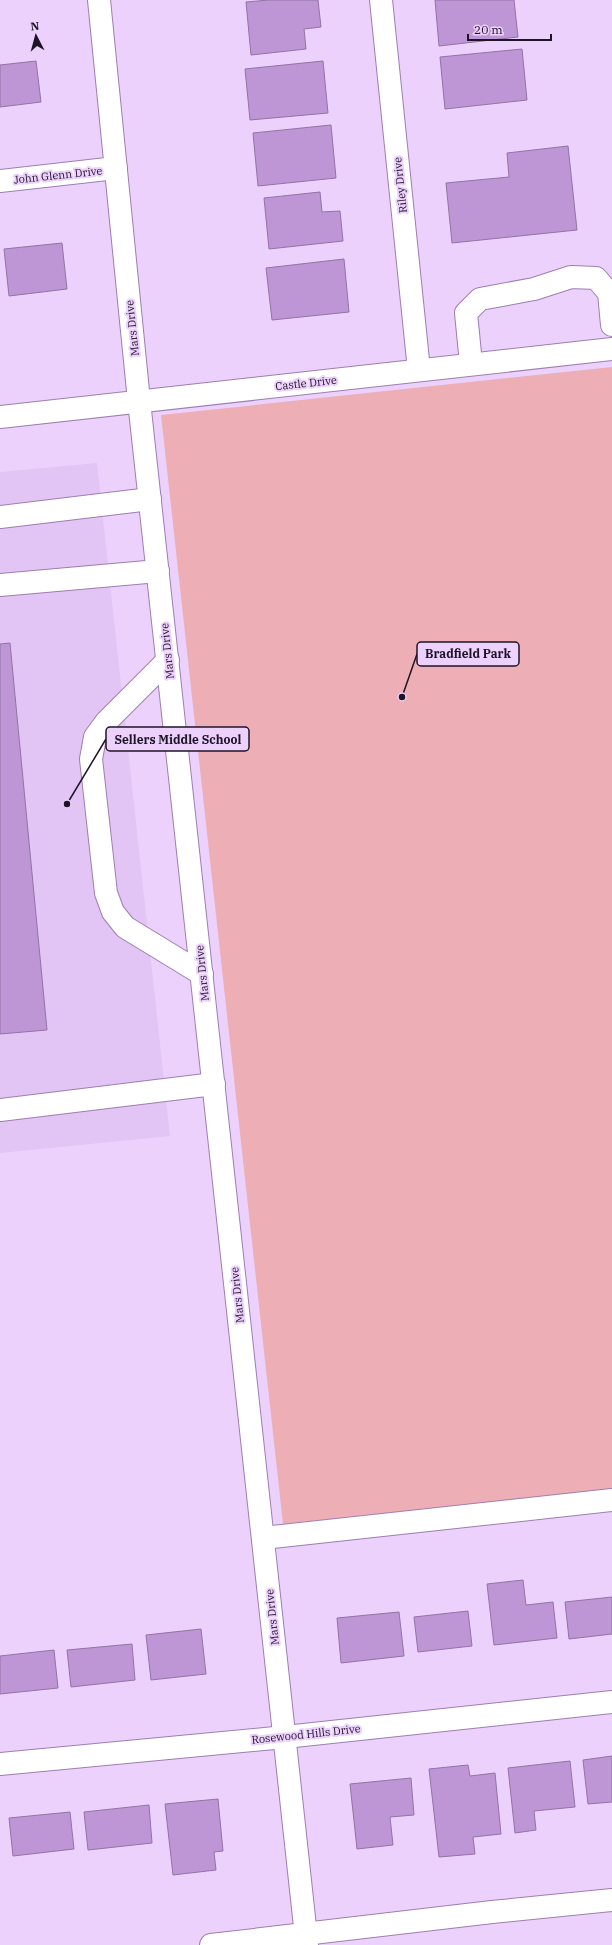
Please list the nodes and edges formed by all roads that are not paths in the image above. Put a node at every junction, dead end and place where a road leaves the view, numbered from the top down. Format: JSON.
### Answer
{"nodes":[{"id":1,"x":99,"y":0,"type":"edge"},
{"id":2,"x":380,"y":0,"type":"edge"},
{"id":3,"x":116,"y":168,"type":"junction"},
{"id":4,"x":0,"y":181,"type":"edge"},
{"id":5,"x":612,"y":325,"type":"edge"},
{"id":6,"x":612,"y":349,"type":"edge"},
{"id":7,"x":471,"y":364,"type":"junction"},
{"id":8,"x":419,"y":370,"type":"junction"},
{"id":9,"x":140,"y":401,"type":"junction"},
{"id":10,"x":0,"y":416,"type":"edge"},
{"id":11,"x":150,"y":499,"type":"junction"},
{"id":12,"x":0,"y":517,"type":"edge"},
{"id":13,"x":158,"y":571,"type":"junction"},
{"id":14,"x":0,"y":585,"type":"edge"},
{"id":15,"x":168,"y":660,"type":"junction"},
{"id":16,"x":202,"y":974,"type":"junction"},
{"id":17,"x":214,"y":1084,"type":"junction"},
{"id":18,"x":0,"y":1110,"type":"edge"},
{"id":19,"x":612,"y":1500,"type":"edge"},
{"id":20,"x":263,"y":1538,"type":"junction"},
{"id":21,"x":612,"y":1702,"type":"edge"},
{"id":22,"x":285,"y":1737,"type":"junction"},
{"id":23,"x":0,"y":1764,"type":"edge"},
{"id":24,"x":612,"y":1900,"type":"edge"},
{"id":25,"x":306,"y":1939,"type":"edge"},
{"id":26,"x":211,"y":1945,"type":"edge"}],
"edges":[{"from":1,"to":3,"type":"street","name":"Mars Drive"},
{"from":2,"to":8,"type":"street","name":"Riley Drive"},
{"from":3,"to":4,"type":"street","name":"John Glenn Drive"},
{"from":3,"to":9,"type":"street","name":"Mars Drive"},
{"from":5,"to":7,"type":"street"},
{"from":6,"to":7,"type":"street","name":"Castle Drive"},
{"from":7,"to":8,"type":"street","name":"Castle Drive"},
{"from":8,"to":9,"type":"street","name":"Castle Drive"},
{"from":9,"to":10,"type":"street","name":"Castle Drive"},
{"from":9,"to":11,"type":"street","name":"Mars Drive"},
{"from":11,"to":12,"type":"street"},
{"from":11,"to":13,"type":"street","name":"Mars Drive"},
{"from":13,"to":14,"type":"street"},
{"from":13,"to":15,"type":"street","name":"Mars Drive"},
{"from":15,"to":16,"type":"street","name":"Mars Drive"},
{"from":15,"to":16,"type":"street"},
{"from":16,"to":17,"type":"street","name":"Mars Drive"},
{"from":17,"to":18,"type":"street"},
{"from":17,"to":20,"type":"street","name":"Mars Drive"},
{"from":19,"to":20,"type":"street"},
{"from":20,"to":22,"type":"street","name":"Mars Drive"},
{"from":21,"to":22,"type":"street","name":"Rosewood Hills Drive"},
{"from":22,"to":23,"type":"street","name":"Rosewood Hills Drive"},
{"from":22,"to":25,"type":"street","name":"Mars Drive"},
{"from":24,"to":25,"type":"street"},
{"from":25,"to":26,"type":"street"}]}
